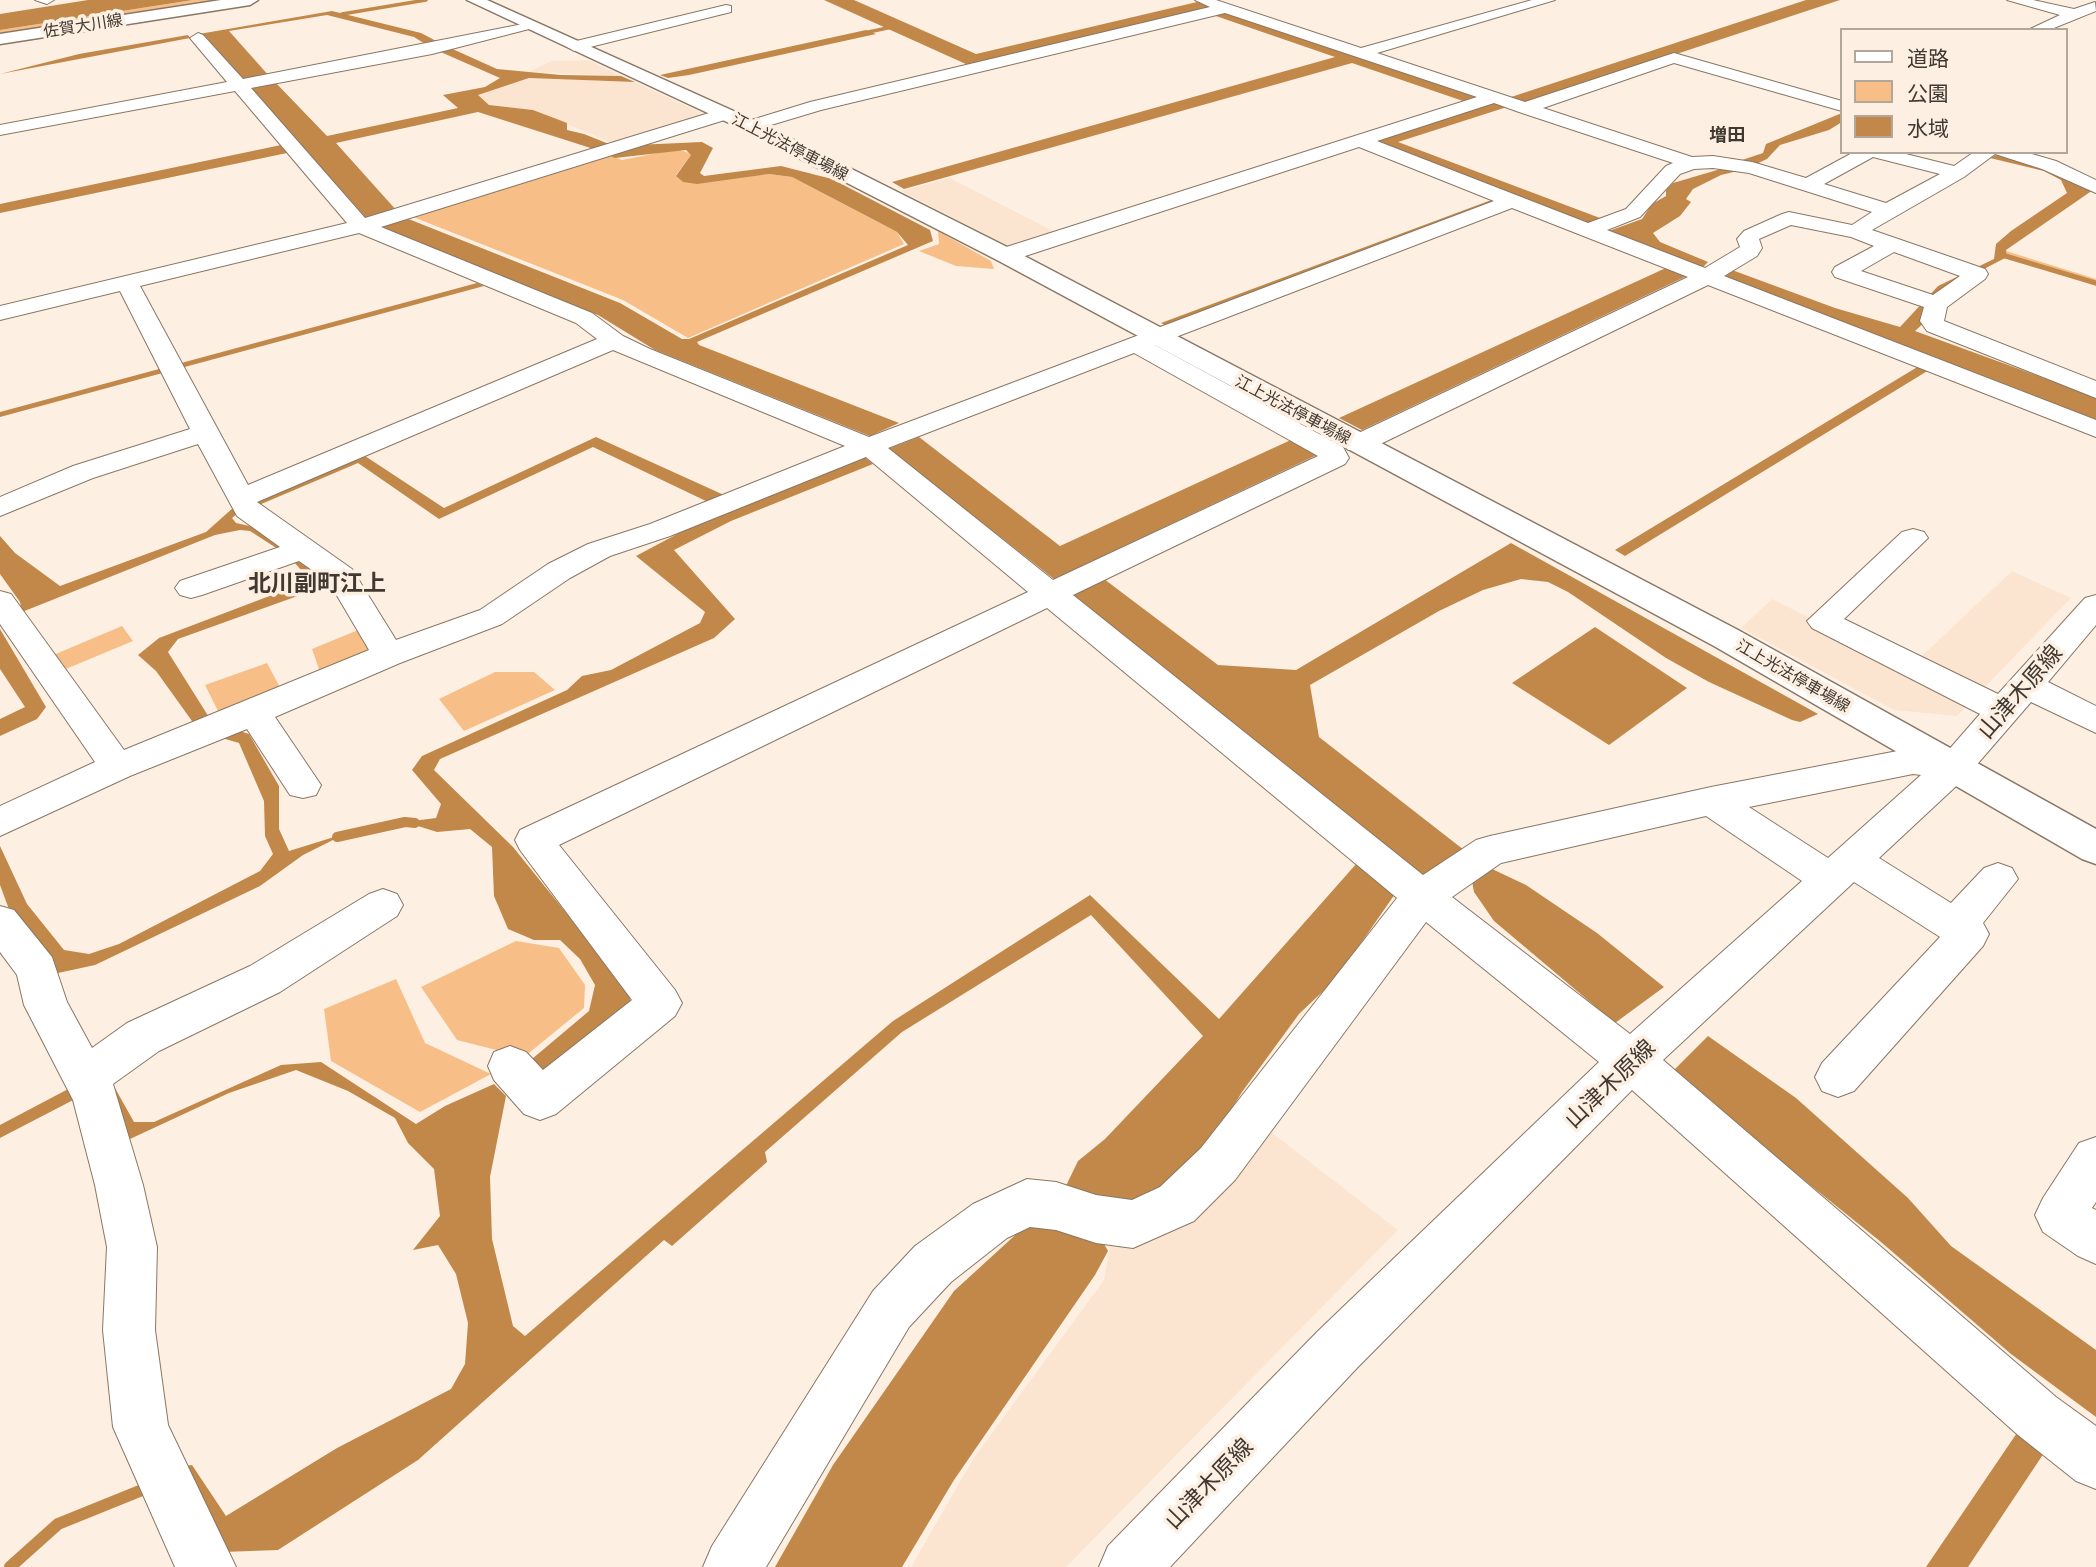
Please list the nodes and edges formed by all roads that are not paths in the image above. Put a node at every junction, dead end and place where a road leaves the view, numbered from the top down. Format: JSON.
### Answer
{"nodes":[{"id":1,"x":250,"y":0,"type":"edge"},
{"id":2,"x":475,"y":0,"type":"edge"},
{"id":3,"x":1548,"y":0,"type":"edge"},
{"id":4,"x":2014,"y":0,"type":"edge"},
{"id":5,"x":2066,"y":0,"type":"edge"},
{"id":6,"x":1213,"y":4,"type":"edge"},
{"id":7,"x":2088,"y":7,"type":"edge"},
{"id":8,"x":726,"y":9,"type":"dead end"},
{"id":9,"x":2040,"y":28,"type":"edge"},
{"id":10,"x":553,"y":32,"type":"junction"},
{"id":11,"x":0,"y":38,"type":"edge"},
{"id":12,"x":198,"y":38,"type":"dead end"},
{"id":13,"x":1359,"y":53,"type":"junction"},
{"id":14,"x":253,"y":83,"type":"junction"},
{"id":15,"x":1493,"y":98,"type":"junction"},
{"id":16,"x":1840,"y":105,"type":"edge"},
{"id":17,"x":1525,"y":108,"type":"junction"},
{"id":18,"x":724,"y":114,"type":"junction"},
{"id":19,"x":751,"y":126,"type":"junction"},
{"id":20,"x":0,"y":130,"type":"edge"},
{"id":21,"x":1357,"y":140,"type":"junction"},
{"id":22,"x":610,"y":149,"type":"joint"},
{"id":23,"x":1865,"y":154,"type":"edge"},
{"id":24,"x":1883,"y":154,"type":"edge"},
{"id":25,"x":1984,"y":154,"type":"edge"},
{"id":26,"x":2010,"y":154,"type":"edge"},
{"id":27,"x":1690,"y":163,"type":"junction"},
{"id":28,"x":1957,"y":173,"type":"junction"},
{"id":29,"x":1808,"y":185,"type":"junction"},
{"id":30,"x":2096,"y":187,"type":"edge"},
{"id":31,"x":1512,"y":201,"type":"junction"},
{"id":32,"x":1888,"y":210,"type":"junction"},
{"id":33,"x":378,"y":221,"type":"junction"},
{"id":34,"x":1598,"y":227,"type":"junction"},
{"id":35,"x":1856,"y":232,"type":"junction"},
{"id":36,"x":1891,"y":245,"type":"junction"},
{"id":37,"x":1004,"y":255,"type":"junction"},
{"id":38,"x":1707,"y":277,"type":"junction"},
{"id":39,"x":127,"y":282,"type":"junction"},
{"id":40,"x":1927,"y":301,"type":"junction"},
{"id":41,"x":0,"y":313,"type":"edge"},
{"id":42,"x":614,"y":341,"type":"junction"},
{"id":43,"x":1147,"y":341,"type":"junction"},
{"id":44,"x":2096,"y":390,"type":"edge"},
{"id":45,"x":2096,"y":429,"type":"edge"},
{"id":46,"x":205,"y":433,"type":"junction"},
{"id":47,"x":886,"y":439,"type":"junction"},
{"id":48,"x":1358,"y":444,"type":"junction"},
{"id":49,"x":244,"y":504,"type":"junction"},
{"id":50,"x":0,"y":507,"type":"edge"},
{"id":51,"x":1913,"y":538,"type":"dead end"},
{"id":52,"x":292,"y":554,"type":"junction"},
{"id":53,"x":1069,"y":584,"type":"junction"},
{"id":54,"x":191,"y":588,"type":"dead end"},
{"id":55,"x":5,"y":608,"type":"edge"},
{"id":56,"x":2088,"y":626,"type":"edge"},
{"id":57,"x":388,"y":654,"type":"junction"},
{"id":58,"x":2014,"y":698,"type":"junction"},
{"id":59,"x":2096,"y":720,"type":"edge"},
{"id":60,"x":226,"y":724,"type":"junction"},
{"id":61,"x":117,"y":766,"type":"junction"},
{"id":62,"x":1954,"y":767,"type":"junction"},
{"id":63,"x":303,"y":785,"type":"dead end"},
{"id":64,"x":1712,"y":801,"type":"junction"},
{"id":65,"x":1,"y":821,"type":"edge"},
{"id":66,"x":2096,"y":848,"type":"edge"},
{"id":67,"x":1842,"y":871,"type":"junction"},
{"id":68,"x":1400,"y":878,"type":"junction"},
{"id":69,"x":1998,"y":879,"type":"dead end"},
{"id":70,"x":383,"y":905,"type":"dead end"},
{"id":71,"x":0,"y":922,"type":"edge"},
{"id":72,"x":1955,"y":926,"type":"junction"},
{"id":73,"x":1632,"y":1061,"type":"junction"},
{"id":74,"x":518,"y":1075,"type":"dead end"},
{"id":75,"x":1838,"y":1077,"type":"dead end"},
{"id":76,"x":91,"y":1086,"type":"junction"},
{"id":77,"x":2096,"y":1159,"type":"edge"},
{"id":78,"x":2096,"y":1239,"type":"edge"},
{"id":79,"x":2096,"y":1461,"type":"edge"},
{"id":80,"x":206,"y":1567,"type":"edge"},
{"id":81,"x":733,"y":1567,"type":"edge"},
{"id":82,"x":1129,"y":1567,"type":"edge"}],
"edges":[{"from":1,"to":11,"type":"main road","name":"佐賀大川線"},
{"from":2,"to":10,"type":"main road","name":"江上光法停車場線"},
{"from":3,"to":13,"type":"street"},
{"from":4,"to":7,"type":"street"},
{"from":5,"to":7,"type":"street"},
{"from":6,"to":13,"type":"street"},
{"from":6,"to":19,"type":"street"},
{"from":7,"to":9,"type":"street"},
{"from":8,"to":10,"type":"street"},
{"from":10,"to":14,"type":"street"},
{"from":10,"to":18,"type":"main road","name":"江上光法停車場線"},
{"from":12,"to":14,"type":"street"},
{"from":13,"to":15,"type":"street"},
{"from":14,"to":20,"type":"street"},
{"from":14,"to":33,"type":"street"},
{"from":15,"to":17,"type":"street"},
{"from":15,"to":21,"type":"street"},
{"from":16,"to":17,"type":"street"},
{"from":17,"to":27,"type":"street"},
{"from":18,"to":19,"type":"main road","name":"江上光法停車場線"},
{"from":18,"to":22,"type":"street"},
{"from":19,"to":37,"type":"main road","name":"江上光法停車場線"},
{"from":21,"to":31,"type":"street"},
{"from":21,"to":37,"type":"street"},
{"from":22,"to":33,"type":"street"},
{"from":23,"to":29,"type":"street"},
{"from":24,"to":28,"type":"street"},
{"from":25,"to":28,"type":"street"},
{"from":26,"to":30,"type":"street"},
{"from":27,"to":29,"type":"street"},
{"from":27,"to":34,"type":"street"},
{"from":28,"to":32,"type":"street"},
{"from":29,"to":32,"type":"street"},
{"from":31,"to":34,"type":"street"},
{"from":31,"to":43,"type":"street"},
{"from":32,"to":35,"type":"street"},
{"from":33,"to":39,"type":"street"},
{"from":33,"to":42,"type":"street"},
{"from":34,"to":38,"type":"street"},
{"from":35,"to":36,"type":"street"},
{"from":35,"to":38,"type":"street"},
{"from":36,"to":40,"type":"street"},
{"from":36,"to":40,"type":"street"},
{"from":37,"to":43,"type":"main road","name":"江上光法停車場線"},
{"from":38,"to":45,"type":"street"},
{"from":38,"to":48,"type":"street"},
{"from":39,"to":41,"type":"street"},
{"from":39,"to":46,"type":"street"},
{"from":40,"to":44,"type":"street"},
{"from":42,"to":47,"type":"street"},
{"from":42,"to":49,"type":"street"},
{"from":43,"to":47,"type":"street"},
{"from":43,"to":48,"type":"main road","name":"江上光法停車場線"},
{"from":43,"to":53,"type":"street"},
{"from":46,"to":49,"type":"street"},
{"from":46,"to":50,"type":"street"},
{"from":47,"to":53,"type":"street"},
{"from":47,"to":57,"type":"street"},
{"from":48,"to":62,"type":"main road","name":"江上光法停車場線"},
{"from":49,"to":52,"type":"street"},
{"from":51,"to":58,"type":"street"},
{"from":52,"to":54,"type":"street"},
{"from":52,"to":57,"type":"street"},
{"from":53,"to":68,"type":"street"},
{"from":53,"to":74,"type":"street"},
{"from":55,"to":61,"type":"street"},
{"from":56,"to":58,"type":"street","name":"山津木原線"},
{"from":57,"to":60,"type":"street"},
{"from":58,"to":59,"type":"street"},
{"from":58,"to":62,"type":"street","name":"山津木原線"},
{"from":60,"to":61,"type":"street"},
{"from":60,"to":63,"type":"street"},
{"from":61,"to":65,"type":"street"},
{"from":62,"to":64,"type":"street"},
{"from":62,"to":66,"type":"main road","name":"江上光法停車場線"},
{"from":62,"to":67,"type":"street","name":"山津木原線"},
{"from":64,"to":67,"type":"street"},
{"from":64,"to":68,"type":"street"},
{"from":67,"to":72,"type":"street"},
{"from":67,"to":73,"type":"street","name":"山津木原線"},
{"from":68,"to":73,"type":"street"},
{"from":68,"to":81,"type":"street"},
{"from":69,"to":72,"type":"street"},
{"from":70,"to":76,"type":"street"},
{"from":71,"to":76,"type":"street"},
{"from":72,"to":75,"type":"street"},
{"from":73,"to":79,"type":"street"},
{"from":73,"to":82,"type":"street","name":"山津木原線"},
{"from":76,"to":80,"type":"street"},
{"from":77,"to":78,"type":"street"}]}
